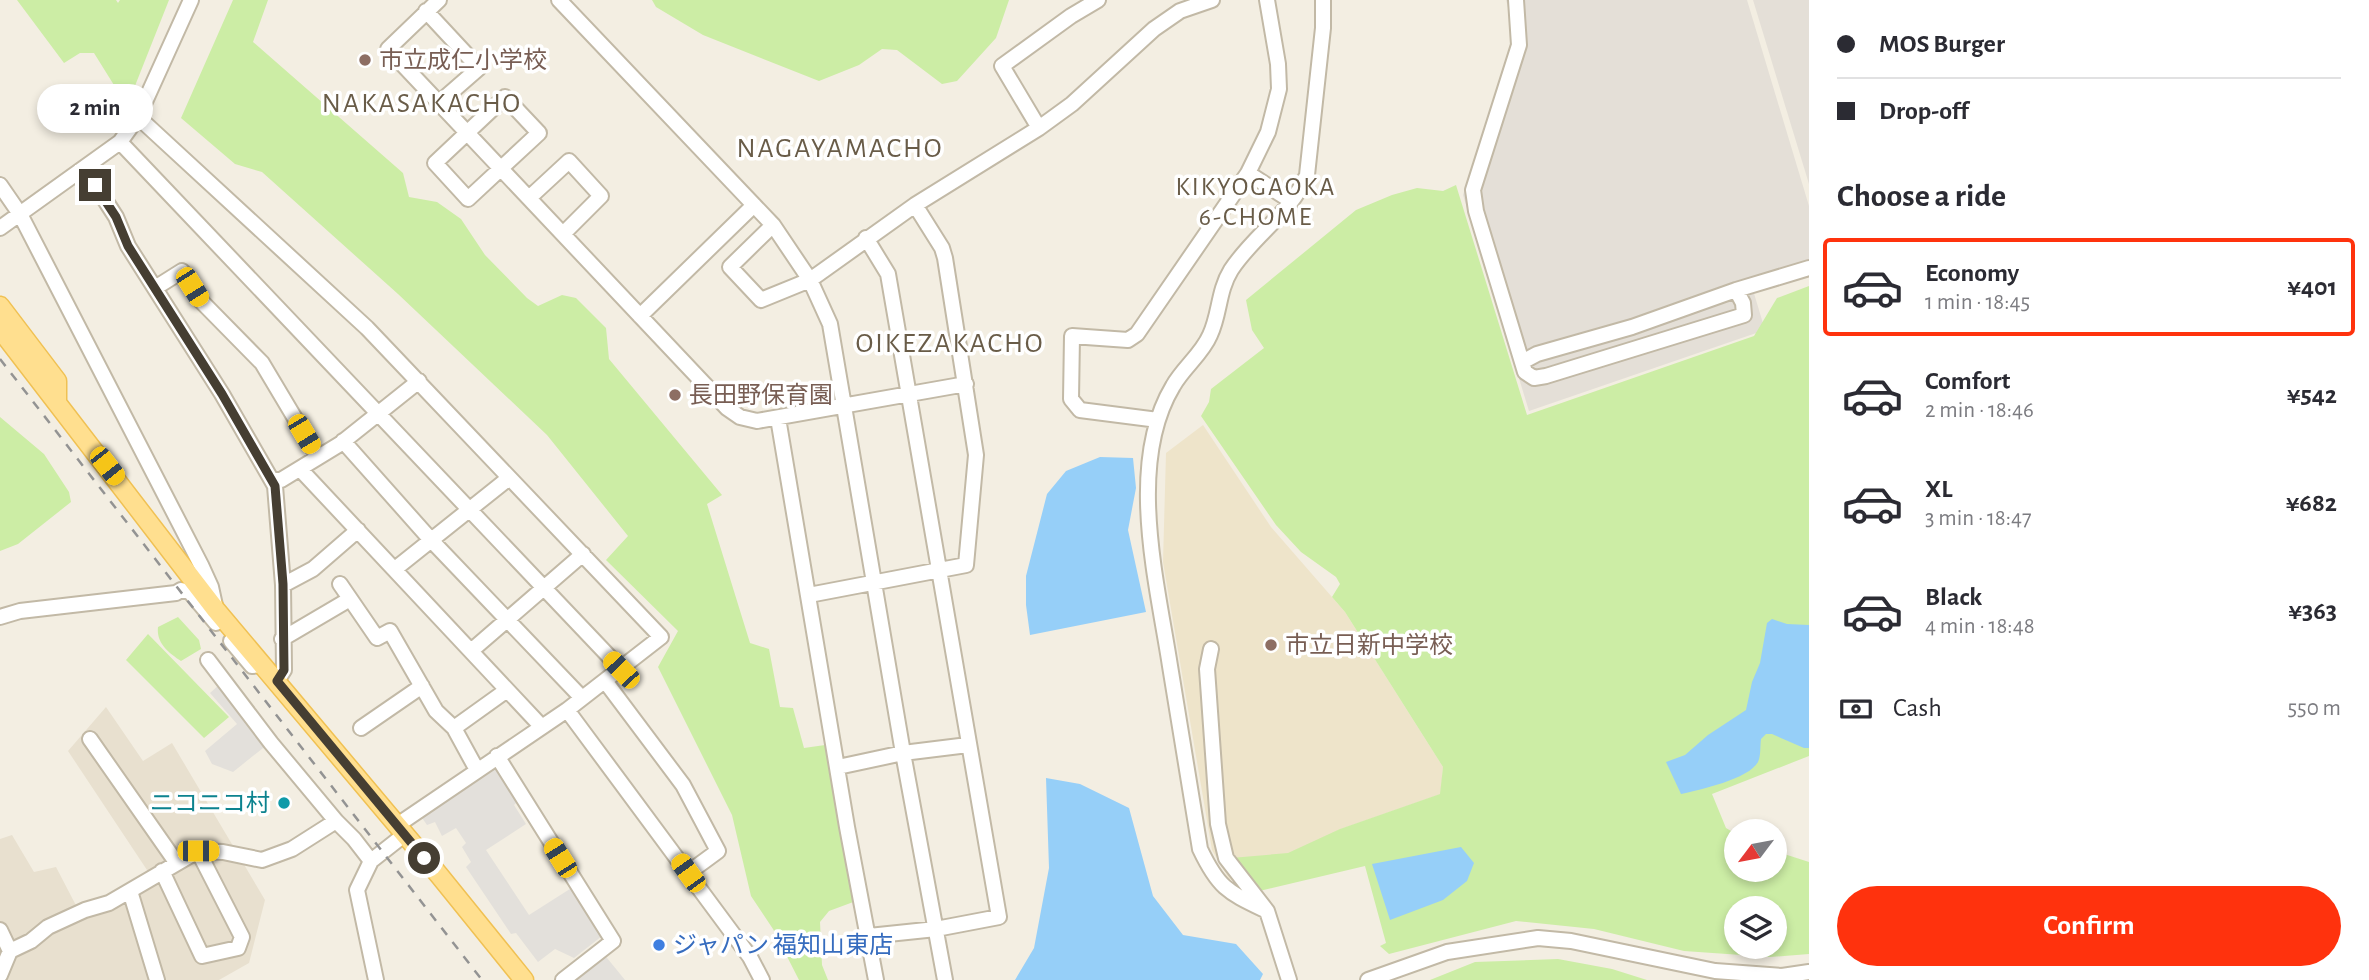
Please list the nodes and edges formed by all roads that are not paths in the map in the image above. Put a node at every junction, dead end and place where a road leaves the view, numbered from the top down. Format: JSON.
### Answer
{"nodes":[{"id":1,"x":191,"y":0,"type":"edge"},
{"id":2,"x":439,"y":0,"type":"edge"},
{"id":3,"x":559,"y":0,"type":"edge"},
{"id":4,"x":1098,"y":0,"type":"edge"},
{"id":5,"x":1208,"y":0,"type":"edge"},
{"id":6,"x":1267,"y":0,"type":"edge"},
{"id":7,"x":1323,"y":0,"type":"edge"},
{"id":8,"x":1516,"y":0,"type":"edge"},
{"id":9,"x":426,"y":11,"type":"junction"},
{"id":10,"x":440,"y":102,"type":"junction"},
{"id":11,"x":138,"y":117,"type":"junction"},
{"id":12,"x":1039,"y":128,"type":"junction"},
{"id":13,"x":467,"y":131,"type":"junction"},
{"id":14,"x":120,"y":142,"type":"junction"},
{"id":15,"x":85,"y":169,"type":"junction"},
{"id":16,"x":501,"y":169,"type":"junction"},
{"id":17,"x":1248,"y":173,"type":"junction"},
{"id":18,"x":0,"y":185,"type":"edge"},
{"id":19,"x":528,"y":198,"type":"junction"},
{"id":20,"x":1292,"y":201,"type":"junction"},
{"id":21,"x":754,"y":205,"type":"junction"},
{"id":22,"x":915,"y":205,"type":"junction"},
{"id":23,"x":20,"y":214,"type":"junction"},
{"id":24,"x":773,"y":225,"type":"junction"},
{"id":25,"x":0,"y":228,"type":"edge"},
{"id":26,"x":563,"y":234,"type":"junction"},
{"id":27,"x":866,"y":238,"type":"junction"},
{"id":28,"x":1809,"y":268,"type":"edge"},
{"id":29,"x":810,"y":280,"type":"junction"},
{"id":30,"x":155,"y":288,"type":"junction"},
{"id":31,"x":1736,"y":290,"type":"junction"},
{"id":32,"x":0,"y":306,"type":"edge"},
{"id":33,"x":640,"y":316,"type":"junction"},
{"id":34,"x":0,"y":329,"type":"edge"},
{"id":35,"x":1522,"y":362,"type":"junction"},
{"id":36,"x":419,"y":380,"type":"junction"},
{"id":37,"x":966,"y":384,"type":"junction"},
{"id":38,"x":908,"y":395,"type":"junction"},
{"id":39,"x":57,"y":402,"type":"junction"},
{"id":40,"x":843,"y":404,"type":"junction"},
{"id":41,"x":378,"y":413,"type":"junction"},
{"id":42,"x":778,"y":418,"type":"junction"},
{"id":43,"x":1158,"y":420,"type":"junction"},
{"id":44,"x":343,"y":441,"type":"junction"},
{"id":45,"x":318,"y":457,"type":"junction"},
{"id":46,"x":300,"y":469,"type":"junction"},
{"id":47,"x":509,"y":478,"type":"junction"},
{"id":48,"x":273,"y":480,"type":"junction"},
{"id":49,"x":470,"y":509,"type":"junction"},
{"id":50,"x":358,"y":530,"type":"junction"},
{"id":51,"x":431,"y":540,"type":"junction"},
{"id":52,"x":583,"y":554,"type":"junction"},
{"id":53,"x":395,"y":569,"type":"junction"},
{"id":54,"x":939,"y":571,"type":"junction"},
{"id":55,"x":874,"y":582,"type":"junction"},
{"id":56,"x":283,"y":584,"type":"junction"},
{"id":57,"x":340,"y":584,"type":"dead end"},
{"id":58,"x":543,"y":588,"type":"junction"},
{"id":59,"x":809,"y":595,"type":"junction"},
{"id":60,"x":350,"y":599,"type":"junction"},
{"id":61,"x":216,"y":610,"type":"junction"},
{"id":62,"x":0,"y":617,"type":"edge"},
{"id":63,"x":506,"y":619,"type":"junction"},
{"id":64,"x":282,"y":639,"type":"junction"},
{"id":65,"x":1211,"y":649,"type":"dead end"},
{"id":66,"x":471,"y":651,"type":"junction"},
{"id":67,"x":208,"y":660,"type":"dead end"},
{"id":68,"x":263,"y":665,"type":"junction"},
{"id":69,"x":621,"y":670,"type":"junction"},
{"id":70,"x":277,"y":681,"type":"junction"},
{"id":71,"x":605,"y":681,"type":"junction"},
{"id":72,"x":422,"y":686,"type":"junction"},
{"id":73,"x":507,"y":690,"type":"junction"},
{"id":74,"x":582,"y":698,"type":"junction"},
{"id":75,"x":567,"y":710,"type":"junction"},
{"id":76,"x":541,"y":726,"type":"junction"},
{"id":77,"x":454,"y":728,"type":"junction"},
{"id":78,"x":360,"y":729,"type":"dead end"},
{"id":79,"x":90,"y":739,"type":"dead end"},
{"id":80,"x":968,"y":745,"type":"junction"},
{"id":81,"x":903,"y":753,"type":"junction"},
{"id":82,"x":498,"y":756,"type":"junction"},
{"id":83,"x":838,"y":767,"type":"junction"},
{"id":84,"x":477,"y":770,"type":"junction"},
{"id":85,"x":336,"y":821,"type":"junction"},
{"id":86,"x":400,"y":830,"type":"junction"},
{"id":87,"x":198,"y":851,"type":"junction"},
{"id":88,"x":371,"y":861,"type":"junction"},
{"id":89,"x":176,"y":862,"type":"junction"},
{"id":90,"x":162,"y":871,"type":"junction"},
{"id":91,"x":688,"y":873,"type":"junction"},
{"id":92,"x":130,"y":891,"type":"junction"},
{"id":93,"x":1267,"y":911,"type":"junction"},
{"id":94,"x":936,"y":929,"type":"junction"},
{"id":95,"x":0,"y":930,"type":"edge"},
{"id":96,"x":869,"y":936,"type":"junction"},
{"id":97,"x":10,"y":951,"type":"junction"},
{"id":98,"x":1809,"y":972,"type":"edge"},
{"id":99,"x":0,"y":975,"type":"edge"},
{"id":100,"x":1714,"y":975,"type":"edge"},
{"id":101,"x":157,"y":980,"type":"edge"},
{"id":102,"x":376,"y":980,"type":"edge"},
{"id":103,"x":523,"y":980,"type":"edge"},
{"id":104,"x":563,"y":980,"type":"edge"},
{"id":105,"x":762,"y":980,"type":"edge"},
{"id":106,"x":876,"y":980,"type":"edge"},
{"id":107,"x":945,"y":980,"type":"edge"},
{"id":108,"x":1289,"y":980,"type":"edge"},
{"id":109,"x":1368,"y":980,"type":"edge"}],
"edges":[{"from":1,"to":11,"type":"street"},
{"from":2,"to":9,"type":"street"},
{"from":3,"to":21,"type":"street"},
{"from":4,"to":12,"type":"street"},
{"from":5,"to":12,"type":"street"},
{"from":6,"to":17,"type":"street"},
{"from":7,"to":20,"type":"street"},
{"from":8,"to":35,"type":"street"},
{"from":9,"to":10,"type":"street"},
{"from":9,"to":10,"type":"street"},
{"from":10,"to":13,"type":"street"},
{"from":11,"to":14,"type":"street"},
{"from":11,"to":36,"type":"street"},
{"from":12,"to":22,"type":"street"},
{"from":13,"to":16,"type":"street"},
{"from":13,"to":16,"type":"street"},
{"from":13,"to":16,"type":"street"},
{"from":14,"to":15,"type":"street"},
{"from":14,"to":41,"type":"street"},
{"from":15,"to":23,"type":"street"},
{"from":15,"to":30,"type":"street"},
{"from":16,"to":19,"type":"street"},
{"from":17,"to":20,"type":"street"},
{"from":17,"to":43,"type":"street"},
{"from":18,"to":23,"type":"street"},
{"from":19,"to":26,"type":"street"},
{"from":19,"to":26,"type":"street"},
{"from":20,"to":43,"type":"street"},
{"from":21,"to":24,"type":"street"},
{"from":21,"to":33,"type":"street"},
{"from":22,"to":27,"type":"street"},
{"from":22,"to":37,"type":"street"},
{"from":23,"to":25,"type":"street"},
{"from":23,"to":61,"type":"street"},
{"from":24,"to":29,"type":"street"},
{"from":24,"to":29,"type":"street"},
{"from":26,"to":33,"type":"street"},
{"from":27,"to":29,"type":"street"},
{"from":27,"to":38,"type":"street"},
{"from":28,"to":31,"type":"street"},
{"from":29,"to":40,"type":"street"},
{"from":30,"to":45,"type":"street"},
{"from":30,"to":48,"type":"street"},
{"from":31,"to":35,"type":"street"},
{"from":31,"to":35,"type":"street"},
{"from":32,"to":39,"type":"main road"},
{"from":33,"to":42,"type":"street"},
{"from":34,"to":39,"type":"main road"},
{"from":36,"to":41,"type":"street"},
{"from":36,"to":47,"type":"street"},
{"from":37,"to":38,"type":"street"},
{"from":37,"to":54,"type":"street"},
{"from":38,"to":40,"type":"street"},
{"from":38,"to":54,"type":"street"},
{"from":39,"to":61,"type":"main road"},
{"from":40,"to":42,"type":"street"},
{"from":40,"to":55,"type":"street"},
{"from":41,"to":44,"type":"street"},
{"from":41,"to":49,"type":"street"},
{"from":42,"to":59,"type":"street"},
{"from":43,"to":93,"type":"street"},
{"from":44,"to":45,"type":"street"},
{"from":44,"to":51,"type":"street"},
{"from":45,"to":46,"type":"street"},
{"from":46,"to":48,"type":"street"},
{"from":46,"to":50,"type":"street"},
{"from":47,"to":49,"type":"street"},
{"from":47,"to":52,"type":"street"},
{"from":48,"to":56,"type":"street"},
{"from":49,"to":51,"type":"street"},
{"from":49,"to":58,"type":"street"},
{"from":50,"to":53,"type":"street"},
{"from":50,"to":56,"type":"street"},
{"from":51,"to":53,"type":"street"},
{"from":51,"to":63,"type":"street"},
{"from":52,"to":58,"type":"street"},
{"from":52,"to":69,"type":"street"},
{"from":53,"to":66,"type":"street"},
{"from":54,"to":55,"type":"street"},
{"from":54,"to":80,"type":"street"},
{"from":55,"to":59,"type":"street"},
{"from":55,"to":81,"type":"street"},
{"from":56,"to":64,"type":"street"},
{"from":57,"to":60,"type":"street"},
{"from":58,"to":63,"type":"street"},
{"from":58,"to":69,"type":"street"},
{"from":59,"to":83,"type":"street"},
{"from":60,"to":64,"type":"street"},
{"from":60,"to":72,"type":"street"},
{"from":61,"to":68,"type":"main road"},
{"from":62,"to":68,"type":"street"},
{"from":63,"to":66,"type":"street"},
{"from":63,"to":74,"type":"street"},
{"from":64,"to":70,"type":"street"},
{"from":65,"to":93,"type":"street"},
{"from":66,"to":73,"type":"street"},
{"from":67,"to":85,"type":"street"},
{"from":68,"to":70,"type":"main road"},
{"from":69,"to":71,"type":"street"},
{"from":70,"to":86,"type":"main road"},
{"from":71,"to":74,"type":"street"},
{"from":71,"to":91,"type":"street"},
{"from":72,"to":77,"type":"street"},
{"from":72,"to":78,"type":"street"},
{"from":73,"to":76,"type":"street"},
{"from":73,"to":77,"type":"street"},
{"from":74,"to":75,"type":"street"},
{"from":75,"to":76,"type":"street"},
{"from":75,"to":91,"type":"street"},
{"from":76,"to":82,"type":"street"},
{"from":77,"to":84,"type":"street"},
{"from":79,"to":89,"type":"street"},
{"from":80,"to":81,"type":"street"},
{"from":80,"to":94,"type":"street"},
{"from":81,"to":83,"type":"street"},
{"from":81,"to":94,"type":"street"},
{"from":82,"to":84,"type":"street"},
{"from":82,"to":104,"type":"street"},
{"from":83,"to":96,"type":"street"},
{"from":84,"to":86,"type":"street"},
{"from":85,"to":87,"type":"street"},
{"from":85,"to":88,"type":"street"},
{"from":86,"to":88,"type":"street"},
{"from":86,"to":103,"type":"main road"},
{"from":87,"to":89,"type":"street"},
{"from":87,"to":90,"type":"street"},
{"from":88,"to":102,"type":"street"},
{"from":89,"to":90,"type":"street"},
{"from":90,"to":92,"type":"street"},
{"from":91,"to":105,"type":"street"},
{"from":92,"to":97,"type":"street"},
{"from":92,"to":101,"type":"street"},
{"from":93,"to":108,"type":"street"},
{"from":94,"to":96,"type":"street"},
{"from":94,"to":107,"type":"street"},
{"from":95,"to":97,"type":"street"},
{"from":96,"to":106,"type":"street"},
{"from":97,"to":99,"type":"street"},
{"from":98,"to":100,"type":"street"},
{"from":100,"to":109,"type":"street"}]}
